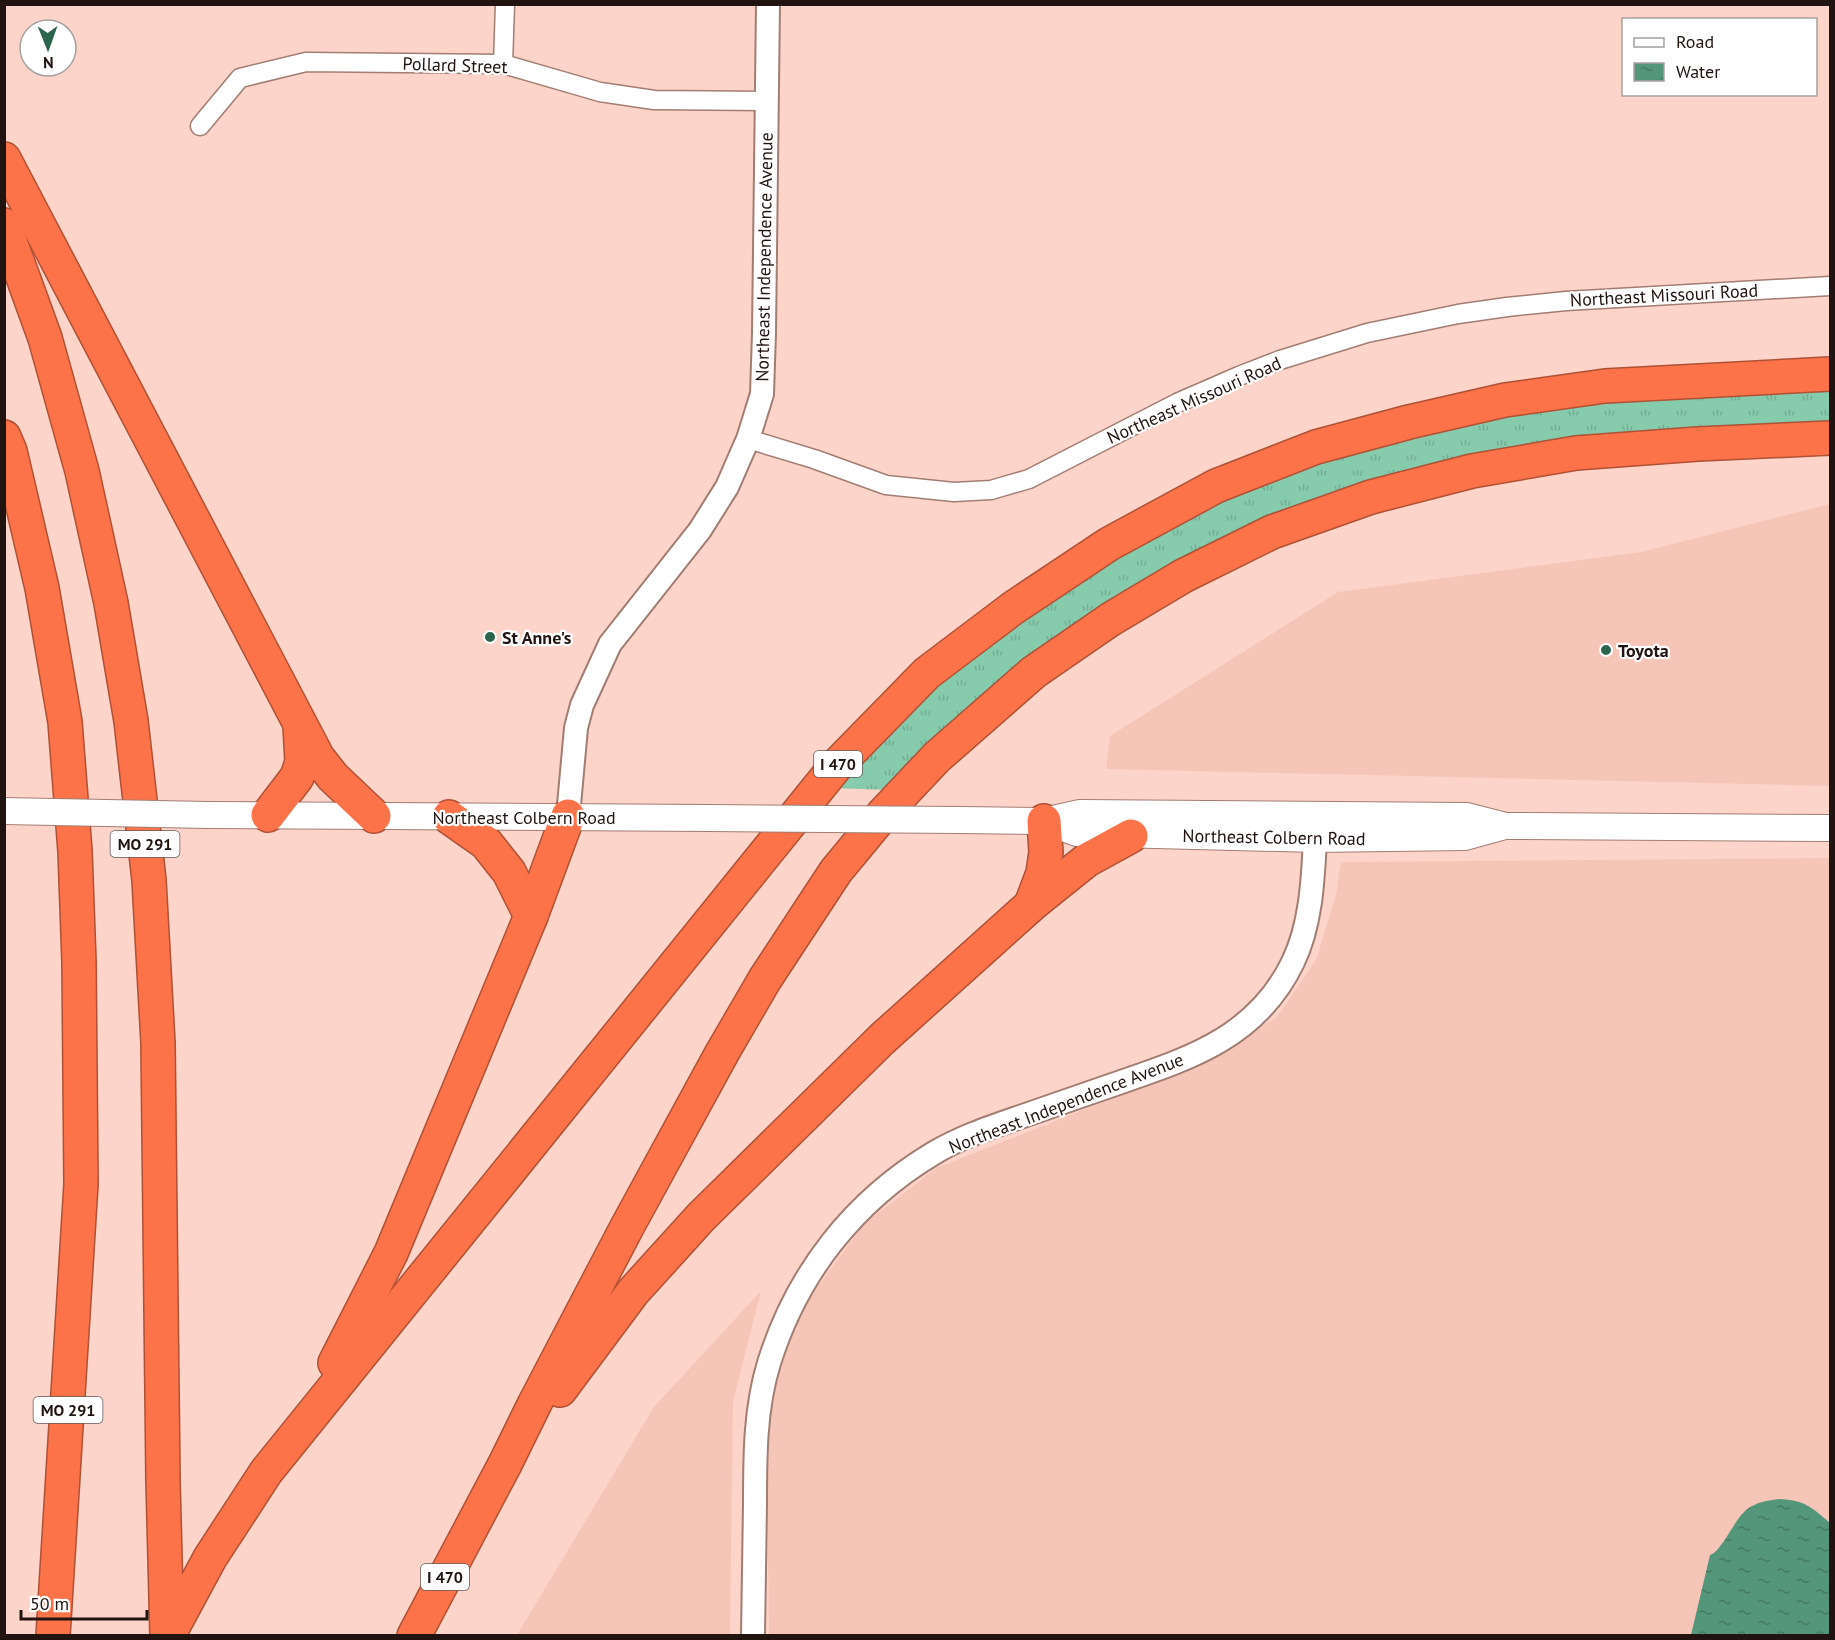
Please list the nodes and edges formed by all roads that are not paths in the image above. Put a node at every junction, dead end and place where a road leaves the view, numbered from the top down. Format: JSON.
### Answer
{"nodes":[{"id":1,"x":505,"y":4,"type":"edge"},
{"id":2,"x":768,"y":4,"type":"edge"},
{"id":3,"x":503,"y":64,"type":"junction"},
{"id":4,"x":767,"y":101,"type":"junction"},
{"id":5,"x":200,"y":126,"type":"dead end"},
{"id":6,"x":4,"y":159,"type":"edge"},
{"id":7,"x":4,"y":225,"type":"edge"},
{"id":8,"x":1830,"y":286,"type":"edge"},
{"id":9,"x":1830,"y":374,"type":"edge"},
{"id":10,"x":4,"y":437,"type":"edge"},
{"id":11,"x":1830,"y":438,"type":"edge"},
{"id":12,"x":748,"y":439,"type":"junction"},
{"id":13,"x":300,"y":723,"type":"junction"},
{"id":14,"x":4,"y":811,"type":"edge"},
{"id":15,"x":268,"y":815,"type":"junction"},
{"id":16,"x":374,"y":816,"type":"junction"},
{"id":17,"x":568,"y":816,"type":"junction"},
{"id":18,"x":449,"y":817,"type":"junction"},
{"id":19,"x":1044,"y":821,"type":"junction"},
{"id":20,"x":1506,"y":826,"type":"junction"},
{"id":21,"x":1830,"y":828,"type":"edge"},
{"id":22,"x":1131,"y":836,"type":"junction"},
{"id":23,"x":1315,"y":839,"type":"junction"},
{"id":24,"x":1031,"y":905,"type":"junction"},
{"id":25,"x":531,"y":916,"type":"junction"},
{"id":26,"x":266,"y":1472,"type":"junction"},
{"id":27,"x":476,"y":1520,"type":"junction"},
{"id":28,"x":53,"y":1635,"type":"edge"},
{"id":29,"x":167,"y":1635,"type":"edge"},
{"id":30,"x":414,"y":1635,"type":"edge"},
{"id":31,"x":753,"y":1635,"type":"edge"}],
"edges":[{"from":1,"to":3,"type":"street"},
{"from":2,"to":4,"type":"street","name":"Northeast Independence Avenue"},
{"from":3,"to":4,"type":"street","name":"Pollard Street"},
{"from":3,"to":5,"type":"street","name":"Pollard Street"},
{"from":4,"to":12,"type":"street","name":"Northeast Independence Avenue"},
{"from":6,"to":13,"type":"highway"},
{"from":7,"to":29,"type":"highway","number":"MO 291"},
{"from":8,"to":12,"type":"street","name":"Northeast Missouri Road"},
{"from":9,"to":26,"type":"highway","number":"I 470"},
{"from":10,"to":28,"type":"highway","number":"MO 291"},
{"from":11,"to":27,"type":"highway","number":"I 470"},
{"from":12,"to":17,"type":"street","name":"Northeast Independence Avenue"},
{"from":13,"to":15,"type":"highway"},
{"from":13,"to":16,"type":"highway"},
{"from":14,"to":15,"type":"main road","name":"Northeast Colbern Road","bridge":true},
{"from":15,"to":16,"type":"main road","name":"Northeast Colbern Road"},
{"from":16,"to":18,"type":"main road","name":"Northeast Colbern Road"},
{"from":17,"to":18,"type":"main road","name":"Northeast Colbern Road"},
{"from":17,"to":19,"type":"main road","name":"Northeast Colbern Road","bridge":true},
{"from":17,"to":25,"type":"highway"},
{"from":18,"to":25,"type":"highway"},
{"from":19,"to":20,"type":"main road","name":"Northeast Colbern Road"},
{"from":19,"to":22,"type":"main road","name":"Northeast Colbern Road"},
{"from":19,"to":24,"type":"highway"},
{"from":20,"to":21,"type":"main road","name":"Northeast Colbern Road"},
{"from":20,"to":23,"type":"main road","name":"Northeast Colbern Road"},
{"from":22,"to":23,"type":"main road","name":"Northeast Colbern Road"},
{"from":22,"to":24,"type":"highway"},
{"from":23,"to":31,"type":"street","name":"Northeast Independence Avenue"},
{"from":24,"to":27,"type":"highway"},
{"from":25,"to":26,"type":"highway"},
{"from":26,"to":29,"type":"highway","number":"I 470"},
{"from":27,"to":30,"type":"highway","number":"I 470"}]}
